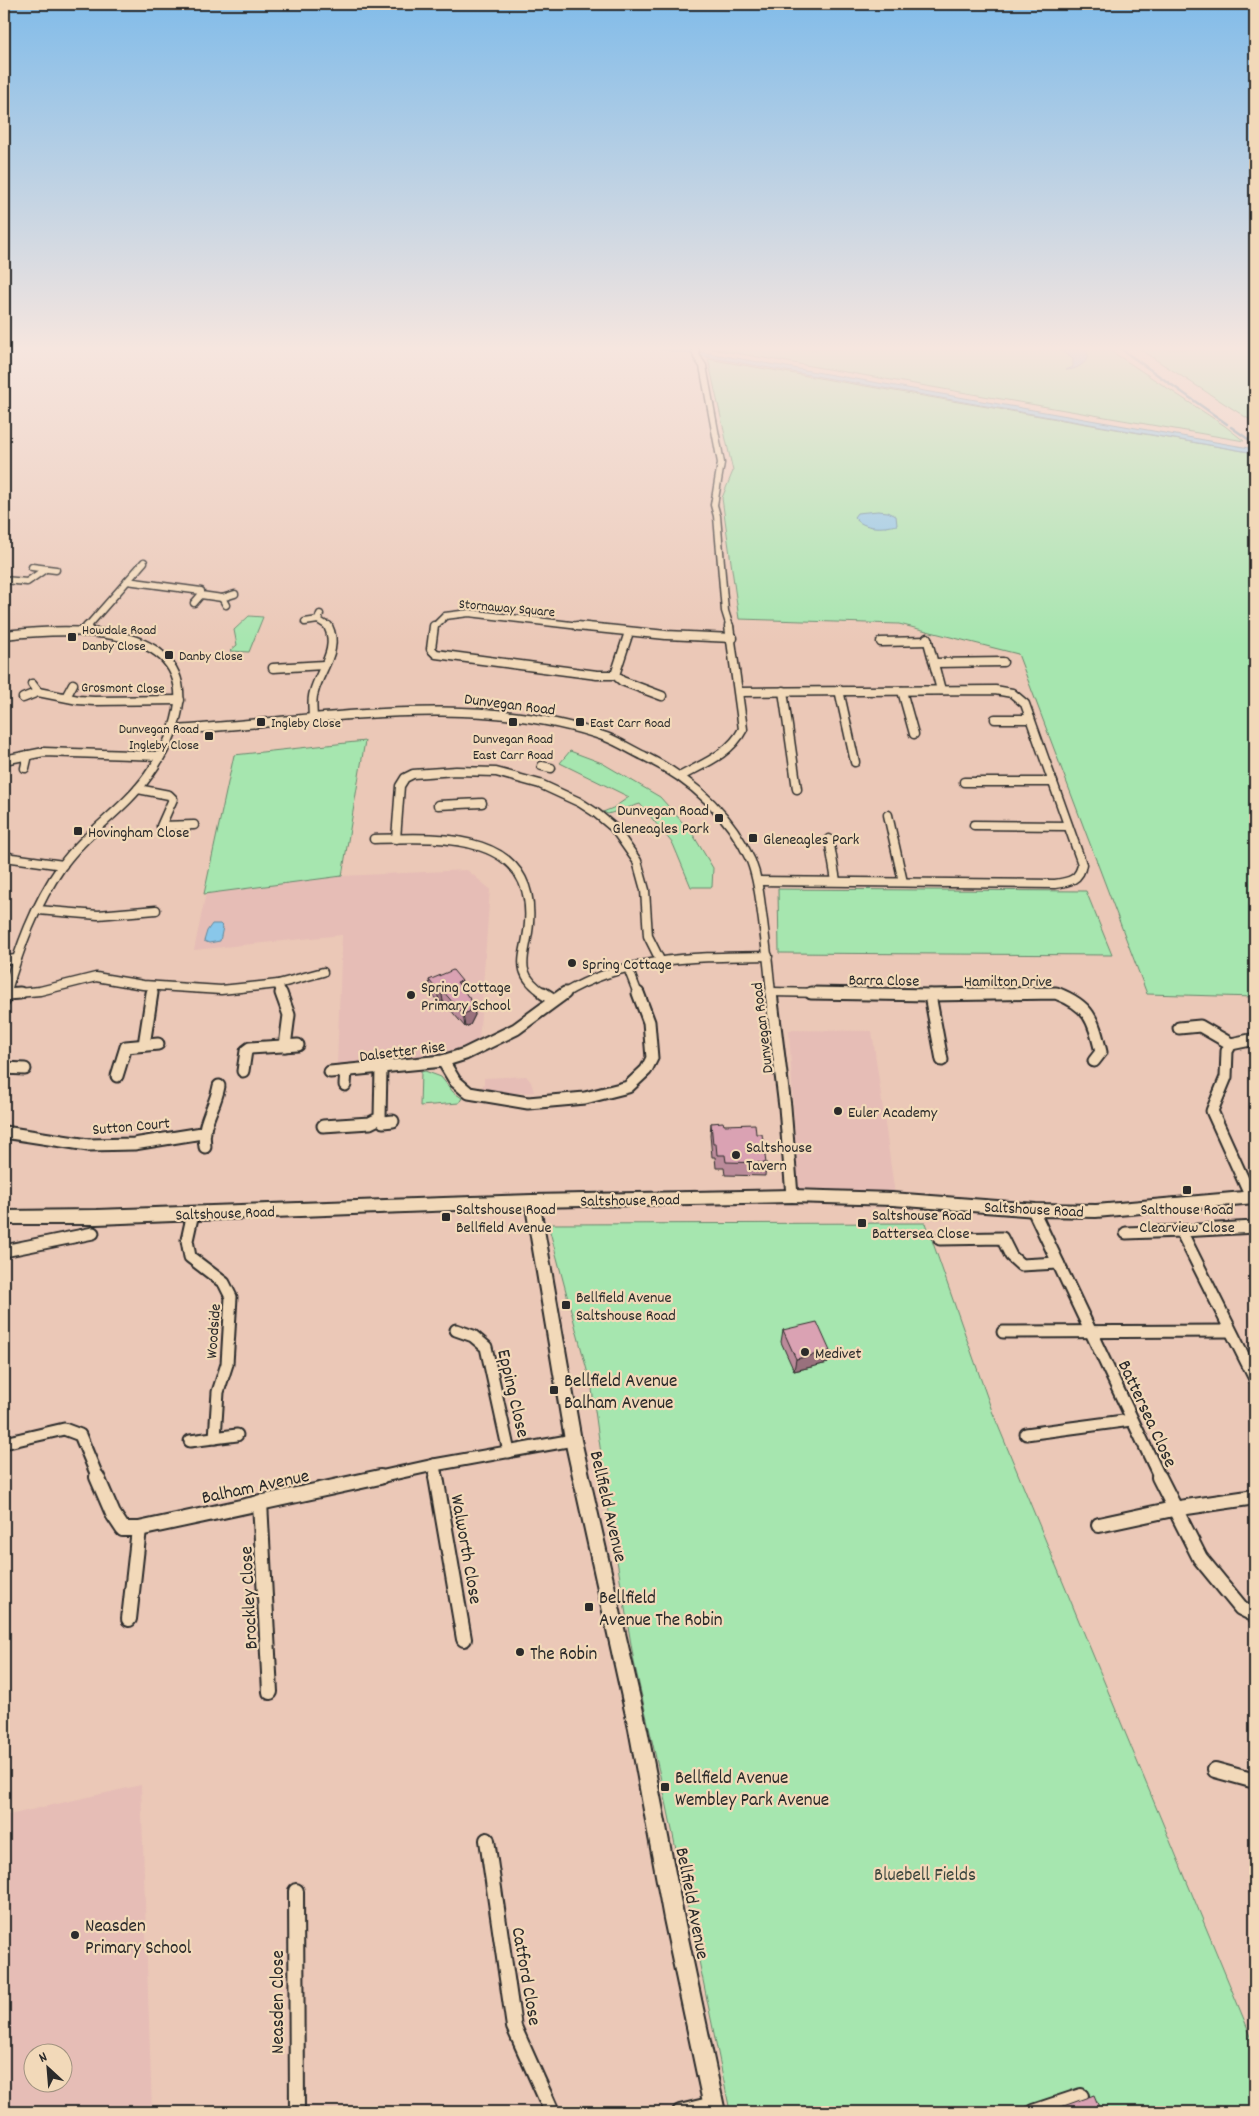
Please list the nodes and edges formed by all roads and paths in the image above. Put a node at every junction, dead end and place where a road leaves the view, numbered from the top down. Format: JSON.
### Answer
{"nodes":[{"id":1,"x":718,"y":448,"type":"edge"},
{"id":2,"x":144,"y":562,"type":"dead end"},
{"id":3,"x":32,"y":567,"type":"dead end"},
{"id":4,"x":44,"y":570,"type":"junction"},
{"id":5,"x":56,"y":570,"type":"dead end"},
{"id":6,"x":4,"y":580,"type":"edge"},
{"id":7,"x":127,"y":581,"type":"junction"},
{"id":8,"x":235,"y":594,"type":"dead end"},
{"id":9,"x":201,"y":596,"type":"junction"},
{"id":10,"x":194,"y":603,"type":"dead end"},
{"id":11,"x":305,"y":622,"type":"dead end"},
{"id":12,"x":83,"y":632,"type":"junction"},
{"id":13,"x":629,"y":632,"type":"junction"},
{"id":14,"x":4,"y":635,"type":"edge"},
{"id":15,"x":732,"y":638,"type":"junction"},
{"id":16,"x":881,"y":642,"type":"dead end"},
{"id":17,"x":1003,"y":662,"type":"dead end"},
{"id":18,"x":934,"y":663,"type":"junction"},
{"id":19,"x":324,"y":665,"type":"junction"},
{"id":20,"x":273,"y":668,"type":"dead end"},
{"id":21,"x":615,"y":674,"type":"junction"},
{"id":22,"x":32,"y":684,"type":"dead end"},
{"id":23,"x":73,"y":684,"type":"dead end"},
{"id":24,"x":839,"y":690,"type":"junction"},
{"id":25,"x":942,"y":690,"type":"junction"},
{"id":26,"x":783,"y":691,"type":"junction"},
{"id":27,"x":902,"y":691,"type":"junction"},
{"id":28,"x":38,"y":692,"type":"junction"},
{"id":29,"x":659,"y":692,"type":"dead end"},
{"id":30,"x":739,"y":692,"type":"junction"},
{"id":31,"x":66,"y":697,"type":"junction"},
{"id":32,"x":23,"y":698,"type":"dead end"},
{"id":33,"x":180,"y":700,"type":"junction"},
{"id":34,"x":313,"y":719,"type":"junction"},
{"id":35,"x":995,"y":719,"type":"dead end"},
{"id":36,"x":1030,"y":719,"type":"junction"},
{"id":37,"x":174,"y":730,"type":"junction"},
{"id":38,"x":914,"y":734,"type":"dead end"},
{"id":39,"x":28,"y":755,"type":"junction"},
{"id":40,"x":160,"y":756,"type":"junction"},
{"id":41,"x":5,"y":758,"type":"edge"},
{"id":42,"x":855,"y":762,"type":"dead end"},
{"id":43,"x":542,"y":766,"type":"dead end"},
{"id":44,"x":26,"y":768,"type":"dead end"},
{"id":45,"x":551,"y":768,"type":"dead end"},
{"id":46,"x":681,"y":776,"type":"junction"},
{"id":47,"x":964,"y":782,"type":"dead end"},
{"id":48,"x":1053,"y":782,"type":"junction"},
{"id":49,"x":138,"y":789,"type":"junction"},
{"id":50,"x":797,"y":789,"type":"dead end"},
{"id":51,"x":482,"y":803,"type":"dead end"},
{"id":52,"x":438,"y":805,"type":"dead end"},
{"id":53,"x":888,"y":815,"type":"dead end"},
{"id":54,"x":194,"y":825,"type":"dead end"},
{"id":55,"x":974,"y":825,"type":"dead end"},
{"id":56,"x":1068,"y":826,"type":"junction"},
{"id":57,"x":396,"y":839,"type":"junction"},
{"id":58,"x":829,"y":839,"type":"dead end"},
{"id":59,"x":374,"y":840,"type":"dead end"},
{"id":60,"x":4,"y":855,"type":"edge"},
{"id":61,"x":63,"y":865,"type":"junction"},
{"id":62,"x":758,"y":881,"type":"junction"},
{"id":63,"x":836,"y":881,"type":"junction"},
{"id":64,"x":903,"y":882,"type":"junction"},
{"id":65,"x":38,"y":910,"type":"junction"},
{"id":66,"x":156,"y":910,"type":"dead end"},
{"id":67,"x":768,"y":956,"type":"junction"},
{"id":68,"x":17,"y":959,"type":"junction"},
{"id":69,"x":4,"y":960,"type":"edge"},
{"id":70,"x":660,"y":960,"type":"junction"},
{"id":71,"x":628,"y":968,"type":"junction"},
{"id":72,"x":323,"y":972,"type":"dead end"},
{"id":73,"x":278,"y":984,"type":"junction"},
{"id":74,"x":153,"y":986,"type":"junction"},
{"id":75,"x":771,"y":992,"type":"junction"},
{"id":76,"x":930,"y":995,"type":"junction"},
{"id":77,"x":5,"y":997,"type":"edge"},
{"id":78,"x":554,"y":1000,"type":"junction"},
{"id":79,"x":1179,"y":1028,"type":"dead end"},
{"id":80,"x":1255,"y":1039,"type":"edge"},
{"id":81,"x":158,"y":1044,"type":"dead end"},
{"id":82,"x":1231,"y":1044,"type":"junction"},
{"id":83,"x":144,"y":1045,"type":"junction"},
{"id":84,"x":298,"y":1045,"type":"dead end"},
{"id":85,"x":285,"y":1046,"type":"junction"},
{"id":86,"x":942,"y":1060,"type":"dead end"},
{"id":87,"x":443,"y":1061,"type":"junction"},
{"id":88,"x":1094,"y":1061,"type":"dead end"},
{"id":89,"x":4,"y":1068,"type":"edge"},
{"id":90,"x":381,"y":1068,"type":"junction"},
{"id":91,"x":25,"y":1069,"type":"dead end"},
{"id":92,"x":243,"y":1071,"type":"dead end"},
{"id":93,"x":346,"y":1071,"type":"junction"},
{"id":94,"x":330,"y":1072,"type":"dead end"},
{"id":95,"x":117,"y":1076,"type":"dead end"},
{"id":96,"x":345,"y":1085,"type":"dead end"},
{"id":97,"x":219,"y":1086,"type":"dead end"},
{"id":98,"x":380,"y":1118,"type":"junction"},
{"id":99,"x":393,"y":1121,"type":"dead end"},
{"id":100,"x":323,"y":1126,"type":"dead end"},
{"id":101,"x":4,"y":1132,"type":"edge"},
{"id":102,"x":202,"y":1134,"type":"junction"},
{"id":103,"x":205,"y":1148,"type":"dead end"},
{"id":104,"x":792,"y":1196,"type":"junction"},
{"id":105,"x":1253,"y":1197,"type":"edge"},
{"id":106,"x":532,"y":1201,"type":"junction"},
{"id":107,"x":1033,"y":1210,"type":"junction"},
{"id":108,"x":193,"y":1213,"type":"junction"},
{"id":109,"x":4,"y":1218,"type":"edge"},
{"id":110,"x":1255,"y":1227,"type":"edge"},
{"id":111,"x":1181,"y":1231,"type":"junction"},
{"id":112,"x":93,"y":1232,"type":"dead end"},
{"id":113,"x":1126,"y":1233,"type":"dead end"},
{"id":114,"x":940,"y":1239,"type":"dead end"},
{"id":115,"x":4,"y":1252,"type":"edge"},
{"id":116,"x":1058,"y":1263,"type":"junction"},
{"id":117,"x":456,"y":1330,"type":"dead end"},
{"id":118,"x":1230,"y":1331,"type":"junction"},
{"id":119,"x":1003,"y":1332,"type":"dead end"},
{"id":120,"x":1090,"y":1332,"type":"junction"},
{"id":121,"x":1255,"y":1379,"type":"edge"},
{"id":122,"x":1131,"y":1420,"type":"junction"},
{"id":123,"x":1026,"y":1434,"type":"dead end"},
{"id":124,"x":237,"y":1435,"type":"dead end"},
{"id":125,"x":215,"y":1438,"type":"junction"},
{"id":126,"x":573,"y":1440,"type":"junction"},
{"id":127,"x":190,"y":1441,"type":"dead end"},
{"id":128,"x":4,"y":1443,"type":"edge"},
{"id":129,"x":509,"y":1452,"type":"junction"},
{"id":130,"x":434,"y":1465,"type":"junction"},
{"id":131,"x":1255,"y":1498,"type":"edge"},
{"id":132,"x":260,"y":1502,"type":"junction"},
{"id":133,"x":1173,"y":1509,"type":"junction"},
{"id":134,"x":1099,"y":1525,"type":"dead end"},
{"id":135,"x":139,"y":1529,"type":"junction"},
{"id":136,"x":1255,"y":1614,"type":"edge"},
{"id":137,"x":129,"y":1619,"type":"dead end"},
{"id":138,"x":464,"y":1639,"type":"dead end"},
{"id":139,"x":270,"y":1692,"type":"dead end"},
{"id":140,"x":1215,"y":1770,"type":"dead end"},
{"id":141,"x":1255,"y":1781,"type":"edge"},
{"id":142,"x":487,"y":1840,"type":"dead end"},
{"id":143,"x":296,"y":1891,"type":"dead end"},
{"id":144,"x":1081,"y":2096,"type":"dead end"},
{"id":145,"x":714,"y":2108,"type":"edge"},
{"id":146,"x":297,"y":2112,"type":"edge"},
{"id":147,"x":552,"y":2112,"type":"edge"},
{"id":148,"x":680,"y":2112,"type":"edge"},
{"id":149,"x":1033,"y":2112,"type":"edge"}],
"edges":[{"from":1,"to":15,"type":"street"},
{"from":2,"to":7,"type":"street"},
{"from":3,"to":4,"type":"street"},
{"from":4,"to":5,"type":"street"},
{"from":4,"to":6,"type":"street"},
{"from":7,"to":9,"type":"street"},
{"from":7,"to":12,"type":"street"},
{"from":8,"to":9,"type":"street"},
{"from":9,"to":10,"type":"street"},
{"from":11,"to":19,"type":"street"},
{"from":12,"to":14,"type":"street"},
{"from":12,"to":33,"type":"street"},
{"from":13,"to":15,"type":"street","name":"Stornaway Square"},
{"from":13,"to":21,"type":"street"},
{"from":13,"to":21,"type":"street","name":"Stornaway Square"},
{"from":15,"to":30,"type":"street"},
{"from":16,"to":18,"type":"street"},
{"from":17,"to":18,"type":"street"},
{"from":18,"to":25,"type":"street"},
{"from":19,"to":20,"type":"street"},
{"from":19,"to":34,"type":"street"},
{"from":21,"to":29,"type":"street"},
{"from":22,"to":28,"type":"street"},
{"from":23,"to":31,"type":"street","name":"Grosmont Close"},
{"from":24,"to":26,"type":"street"},
{"from":24,"to":27,"type":"street"},
{"from":24,"to":42,"type":"street"},
{"from":25,"to":27,"type":"street"},
{"from":25,"to":36,"type":"street"},
{"from":26,"to":30,"type":"street"},
{"from":26,"to":50,"type":"street"},
{"from":27,"to":38,"type":"street"},
{"from":28,"to":31,"type":"street","name":"Grosmont Close"},
{"from":28,"to":32,"type":"street"},
{"from":30,"to":46,"type":"street"},
{"from":31,"to":33,"type":"street","name":"Grosmont Close"},
{"from":33,"to":37,"type":"street"},
{"from":34,"to":37,"type":"street","name":"Dunvegan Road"},
{"from":34,"to":46,"type":"street","name":"Dunvegan Road"},
{"from":35,"to":36,"type":"street"},
{"from":36,"to":48,"type":"street"},
{"from":37,"to":40,"type":"street"},
{"from":39,"to":40,"type":"street"},
{"from":39,"to":41,"type":"street"},
{"from":39,"to":44,"type":"street"},
{"from":40,"to":49,"type":"street"},
{"from":43,"to":45,"type":"street"},
{"from":46,"to":62,"type":"street","name":"Dunvegan Road"},
{"from":47,"to":48,"type":"street"},
{"from":48,"to":56,"type":"street"},
{"from":49,"to":54,"type":"street"},
{"from":49,"to":61,"type":"street"},
{"from":51,"to":52,"type":"street"},
{"from":53,"to":64,"type":"street"},
{"from":55,"to":56,"type":"street"},
{"from":56,"to":64,"type":"street"},
{"from":57,"to":59,"type":"street"},
{"from":57,"to":70,"type":"street"},
{"from":57,"to":78,"type":"street"},
{"from":58,"to":63,"type":"street"},
{"from":60,"to":61,"type":"street"},
{"from":61,"to":65,"type":"street"},
{"from":62,"to":63,"type":"street"},
{"from":62,"to":67,"type":"street","name":"Dunvegan Road"},
{"from":63,"to":64,"type":"street"},
{"from":65,"to":66,"type":"street"},
{"from":65,"to":68,"type":"street"},
{"from":67,"to":70,"type":"street","name":"Dalsetter Rise"},
{"from":67,"to":75,"type":"street","name":"Dunvegan Road"},
{"from":68,"to":69,"type":"street"},
{"from":68,"to":77,"type":"street"},
{"from":70,"to":71,"type":"street","name":"Dalsetter Rise"},
{"from":71,"to":78,"type":"street","name":"Dalsetter Rise"},
{"from":71,"to":87,"type":"street"},
{"from":72,"to":73,"type":"street"},
{"from":73,"to":74,"type":"street"},
{"from":73,"to":85,"type":"street"},
{"from":74,"to":77,"type":"street"},
{"from":74,"to":83,"type":"street"},
{"from":75,"to":76,"type":"street","name":"Barra Close"},
{"from":75,"to":104,"type":"street","name":"Dunvegan Road"},
{"from":76,"to":86,"type":"street","name":"Barra Close"},
{"from":76,"to":88,"type":"street","name":"Hamilton Drive"},
{"from":78,"to":87,"type":"street","name":"Dalsetter Rise"},
{"from":79,"to":82,"type":"street"},
{"from":80,"to":82,"type":"street"},
{"from":81,"to":83,"type":"street"},
{"from":82,"to":105,"type":"street"},
{"from":83,"to":95,"type":"street"},
{"from":84,"to":85,"type":"street"},
{"from":85,"to":92,"type":"street"},
{"from":87,"to":90,"type":"street","name":"Dalsetter Rise"},
{"from":89,"to":91,"type":"street"},
{"from":90,"to":93,"type":"street","name":"Dalsetter Rise"},
{"from":90,"to":98,"type":"street"},
{"from":93,"to":94,"type":"street","name":"Dalsetter Rise"},
{"from":93,"to":96,"type":"street","name":"Dalsetter Rise"},
{"from":97,"to":102,"type":"street"},
{"from":98,"to":99,"type":"street"},
{"from":98,"to":100,"type":"street"},
{"from":101,"to":102,"type":"street","name":"Sutton Court"},
{"from":102,"to":103,"type":"street"},
{"from":104,"to":106,"type":"main road","name":"Saltshouse Road"},
{"from":104,"to":107,"type":"main road","name":"Saltshouse Road"},
{"from":105,"to":107,"type":"main road","name":"Saltshouse Road"},
{"from":106,"to":108,"type":"main road","name":"Saltshouse Road"},
{"from":106,"to":126,"type":"street","name":"Bellfield Avenue"},
{"from":107,"to":116,"type":"street","name":"Battersea Close"},
{"from":108,"to":109,"type":"main road","name":"Saltshouse Road"},
{"from":108,"to":125,"type":"street","name":"Woodside"},
{"from":110,"to":111,"type":"street"},
{"from":111,"to":113,"type":"street"},
{"from":111,"to":118,"type":"street"},
{"from":112,"to":115,"type":"street"},
{"from":114,"to":116,"type":"street"},
{"from":116,"to":120,"type":"street","name":"Battersea Close"},
{"from":117,"to":129,"type":"street","name":"Epping Close"},
{"from":118,"to":120,"type":"street"},
{"from":118,"to":121,"type":"street"},
{"from":119,"to":120,"type":"street"},
{"from":120,"to":122,"type":"street","name":"Battersea Close"},
{"from":122,"to":123,"type":"street"},
{"from":122,"to":133,"type":"street","name":"Battersea Close"},
{"from":124,"to":125,"type":"street"},
{"from":125,"to":127,"type":"street"},
{"from":126,"to":129,"type":"street","name":"Balham Avenue"},
{"from":126,"to":145,"type":"street","name":"Bellfield Avenue"},
{"from":128,"to":135,"type":"street"},
{"from":129,"to":130,"type":"street","name":"Balham Avenue"},
{"from":130,"to":132,"type":"street","name":"Balham Avenue"},
{"from":130,"to":138,"type":"street","name":"Walworth Close"},
{"from":131,"to":133,"type":"street"},
{"from":132,"to":135,"type":"street","name":"Balham Avenue"},
{"from":132,"to":139,"type":"street","name":"Brockley Close"},
{"from":133,"to":134,"type":"street"},
{"from":133,"to":136,"type":"street","name":"Battersea Close"},
{"from":135,"to":137,"type":"street"},
{"from":140,"to":141,"type":"street"},
{"from":142,"to":147,"type":"street","name":"Catford Close"},
{"from":143,"to":146,"type":"street","name":"Neasden Close"},
{"from":144,"to":149,"type":"street"},
{"from":145,"to":148,"type":"street"}]}
